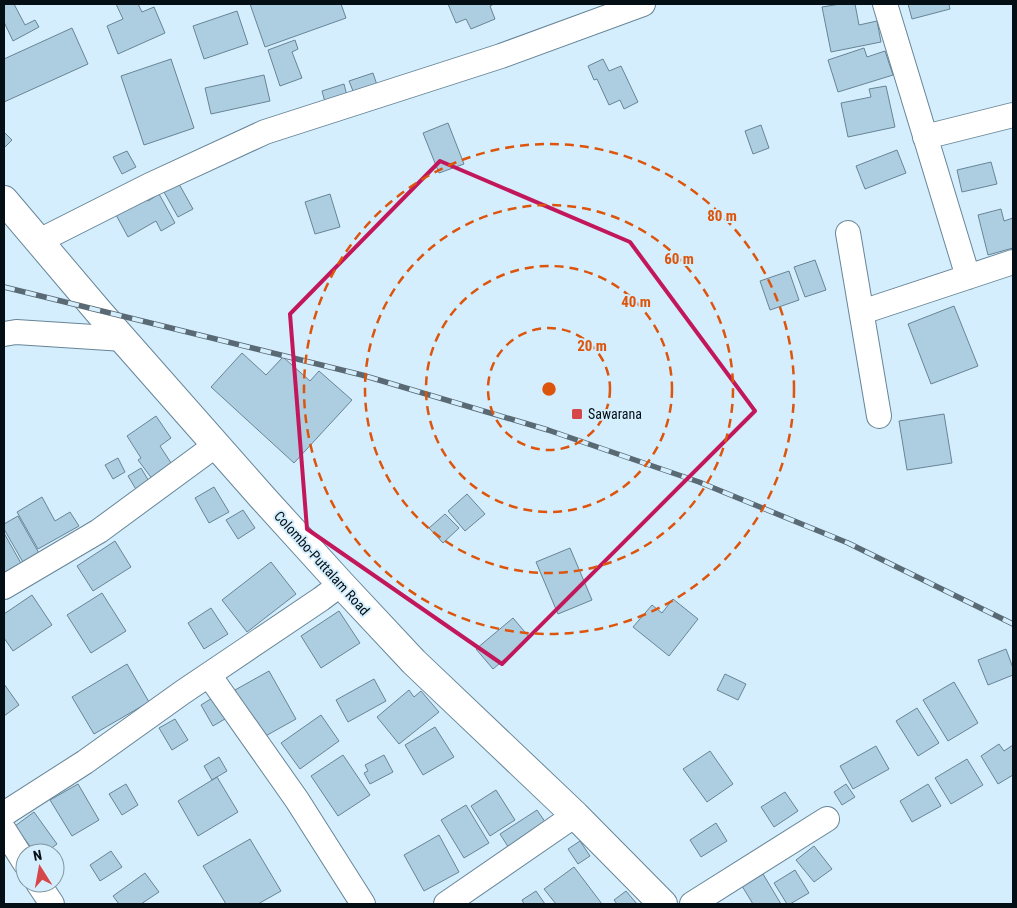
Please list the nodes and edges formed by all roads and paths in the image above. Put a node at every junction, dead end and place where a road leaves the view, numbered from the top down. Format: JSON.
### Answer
{"nodes":[{"id":1,"x":643,"y":4,"type":"edge"},
{"id":2,"x":885,"y":4,"type":"edge"},
{"id":3,"x":1013,"y":115,"type":"edge"},
{"id":4,"x":925,"y":137,"type":"junction"},
{"id":5,"x":4,"y":200,"type":"edge"},
{"id":6,"x":848,"y":233,"type":"dead end"},
{"id":7,"x":39,"y":241,"type":"junction"},
{"id":8,"x":1013,"y":262,"type":"edge"},
{"id":9,"x":968,"y":276,"type":"junction"},
{"id":10,"x":862,"y":312,"type":"junction"},
{"id":11,"x":4,"y":334,"type":"edge"},
{"id":12,"x":124,"y":339,"type":"junction"},
{"id":13,"x":879,"y":416,"type":"dead end"},
{"id":14,"x":216,"y":445,"type":"junction"},
{"id":15,"x":341,"y":584,"type":"junction"},
{"id":16,"x":4,"y":587,"type":"edge"},
{"id":17,"x":209,"y":675,"type":"junction"},
{"id":18,"x":4,"y":814,"type":"edge"},
{"id":19,"x":575,"y":815,"type":"junction"},
{"id":20,"x":827,"y":819,"type":"dead end"},
{"id":21,"x":4,"y":830,"type":"edge"},
{"id":22,"x":15,"y":847,"type":"edge"},
{"id":23,"x":45,"y":893,"type":"edge"},
{"id":24,"x":52,"y":904,"type":"edge"},
{"id":25,"x":363,"y":904,"type":"edge"},
{"id":26,"x":446,"y":904,"type":"edge"},
{"id":27,"x":663,"y":904,"type":"edge"},
{"id":28,"x":692,"y":904,"type":"edge"}],
"edges":[{"from":1,"to":7,"type":"street"},
{"from":2,"to":4,"type":"street"},
{"from":3,"to":4,"type":"street"},
{"from":4,"to":9,"type":"street"},
{"from":5,"to":7,"type":"highway","name":"Colombo-Puttalam Road"},
{"from":6,"to":10,"type":"street"},
{"from":7,"to":12,"type":"highway","name":"Colombo-Puttalam Road"},
{"from":8,"to":9,"type":"street"},
{"from":9,"to":10,"type":"street"},
{"from":10,"to":13,"type":"street"},
{"from":11,"to":12,"type":"street"},
{"from":12,"to":14,"type":"highway","name":"Colombo-Puttalam Road"},
{"from":14,"to":15,"type":"highway","name":"Colombo-Puttalam Road"},
{"from":14,"to":16,"type":"street"},
{"from":15,"to":17,"type":"street"},
{"from":15,"to":19,"type":"highway","name":"Colombo-Puttalam Road"},
{"from":17,"to":18,"type":"street"},
{"from":17,"to":25,"type":"street"},
{"from":19,"to":26,"type":"street"},
{"from":19,"to":27,"type":"highway","name":"Colombo-Puttalam Road"},
{"from":20,"to":28,"type":"street"},
{"from":21,"to":22,"type":"street"},
{"from":23,"to":24,"type":"street"}]}
